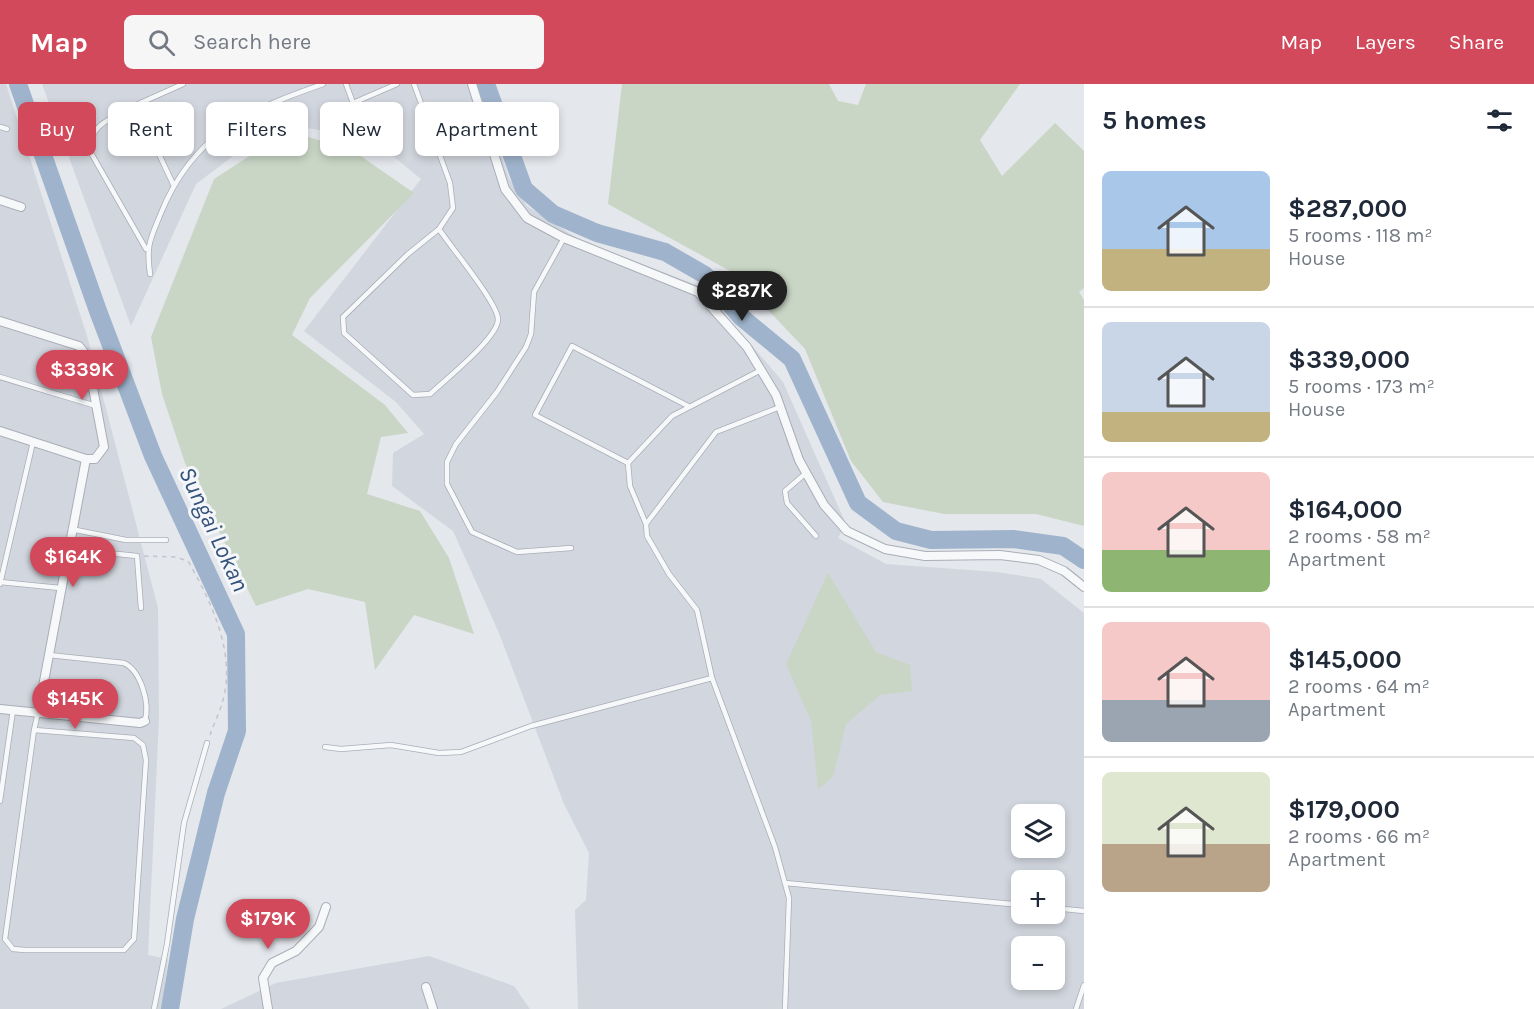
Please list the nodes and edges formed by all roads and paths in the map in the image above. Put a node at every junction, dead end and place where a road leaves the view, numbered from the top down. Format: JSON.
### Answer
{"nodes":[{"id":1,"x":183,"y":84,"type":"edge"},
{"id":2,"x":323,"y":84,"type":"edge"},
{"id":3,"x":346,"y":84,"type":"edge"},
{"id":4,"x":398,"y":84,"type":"edge"},
{"id":5,"x":414,"y":84,"type":"edge"},
{"id":6,"x":472,"y":84,"type":"edge"},
{"id":7,"x":143,"y":102,"type":"edge"},
{"id":8,"x":108,"y":120,"type":"edge"},
{"id":9,"x":0,"y":127,"type":"edge"},
{"id":10,"x":7,"y":129,"type":"dead end"},
{"id":11,"x":160,"y":156,"type":"edge"},
{"id":12,"x":173,"y":184,"type":"junction"},
{"id":13,"x":0,"y":200,"type":"edge"},
{"id":14,"x":21,"y":207,"type":"dead end"},
{"id":15,"x":439,"y":229,"type":"junction"},
{"id":16,"x":564,"y":238,"type":"junction"},
{"id":17,"x":146,"y":249,"type":"junction"},
{"id":18,"x":150,"y":274,"type":"dead end"},
{"id":19,"x":0,"y":321,"type":"edge"},
{"id":20,"x":761,"y":370,"type":"junction"},
{"id":21,"x":0,"y":377,"type":"edge"},
{"id":22,"x":96,"y":406,"type":"junction"},
{"id":23,"x":688,"y":406,"type":"junction"},
{"id":24,"x":780,"y":407,"type":"junction"},
{"id":25,"x":0,"y":431,"type":"edge"},
{"id":26,"x":33,"y":442,"type":"junction"},
{"id":27,"x":86,"y":459,"type":"junction"},
{"id":28,"x":628,"y":463,"type":"junction"},
{"id":29,"x":806,"y":473,"type":"junction"},
{"id":30,"x":646,"y":524,"type":"junction"},
{"id":31,"x":71,"y":529,"type":"junction"},
{"id":32,"x":816,"y":536,"type":"dead end"},
{"id":33,"x":166,"y":540,"type":"dead end"},
{"id":34,"x":571,"y":548,"type":"dead end"},
{"id":35,"x":67,"y":549,"type":"junction"},
{"id":36,"x":137,"y":556,"type":"junction"},
{"id":37,"x":2,"y":566,"type":"edge"},
{"id":38,"x":0,"y":583,"type":"edge"},
{"id":39,"x":1084,"y":587,"type":"edge"},
{"id":40,"x":60,"y":588,"type":"junction"},
{"id":41,"x":141,"y":608,"type":"dead end"},
{"id":42,"x":47,"y":655,"type":"junction"},
{"id":43,"x":712,"y":678,"type":"junction"},
{"id":44,"x":0,"y":709,"type":"edge"},
{"id":45,"x":13,"y":710,"type":"junction"},
{"id":46,"x":38,"y":712,"type":"junction"},
{"id":47,"x":145,"y":721,"type":"joint"},
{"id":48,"x":34,"y":730,"type":"junction"},
{"id":49,"x":207,"y":743,"type":"joint"},
{"id":50,"x":325,"y":747,"type":"dead end"},
{"id":51,"x":0,"y":801,"type":"edge"},
{"id":52,"x":784,"y":883,"type":"junction"},
{"id":53,"x":1011,"y":904,"type":"edge"},
{"id":54,"x":326,"y":907,"type":"dead end"},
{"id":55,"x":1065,"y":909,"type":"edge"},
{"id":56,"x":1084,"y":911,"type":"edge"},
{"id":57,"x":1084,"y":985,"type":"edge"},
{"id":58,"x":426,"y":987,"type":"dead end"},
{"id":59,"x":154,"y":1009,"type":"edge"},
{"id":60,"x":268,"y":1009,"type":"edge"},
{"id":61,"x":433,"y":1009,"type":"edge"},
{"id":62,"x":785,"y":1009,"type":"edge"},
{"id":63,"x":1076,"y":1009,"type":"edge"}],
"edges":[{"from":1,"to":7,"type":"lane"},
{"from":2,"to":12,"type":"lane"},
{"from":3,"to":4,"type":"lane"},
{"from":5,"to":15,"type":"lane"},
{"from":6,"to":16,"type":"street"},
{"from":8,"to":17,"type":"lane"},
{"from":9,"to":10,"type":"lane"},
{"from":11,"to":12,"type":"lane"},
{"from":12,"to":17,"type":"lane"},
{"from":13,"to":14,"type":"street"},
{"from":15,"to":15,"type":"lane"},
{"from":16,"to":20,"type":"street"},
{"from":16,"to":34,"type":"lane"},
{"from":17,"to":18,"type":"lane"},
{"from":19,"to":22,"type":"street"},
{"from":20,"to":23,"type":"lane"},
{"from":20,"to":24,"type":"street"},
{"from":21,"to":22,"type":"lane"},
{"from":22,"to":27,"type":"street"},
{"from":23,"to":28,"type":"lane"},
{"from":23,"to":28,"type":"lane"},
{"from":24,"to":29,"type":"street"},
{"from":24,"to":30,"type":"lane"},
{"from":25,"to":26,"type":"street"},
{"from":26,"to":27,"type":"street"},
{"from":26,"to":37,"type":"lane"},
{"from":27,"to":31,"type":"street"},
{"from":28,"to":30,"type":"lane"},
{"from":29,"to":32,"type":"lane"},
{"from":29,"to":39,"type":"street"},
{"from":30,"to":43,"type":"lane"},
{"from":31,"to":33,"type":"lane"},
{"from":31,"to":35,"type":"street"},
{"from":35,"to":36,"type":"lane"},
{"from":35,"to":40,"type":"street"},
{"from":36,"to":41,"type":"lane"},
{"from":36,"to":49,"type":"path"},
{"from":37,"to":38,"type":"lane"},
{"from":38,"to":40,"type":"lane"},
{"from":40,"to":42,"type":"street"},
{"from":42,"to":46,"type":"street"},
{"from":42,"to":47,"type":"lane"},
{"from":43,"to":50,"type":"lane"},
{"from":43,"to":52,"type":"lane"},
{"from":44,"to":45,"type":"street"},
{"from":45,"to":46,"type":"street"},
{"from":45,"to":51,"type":"lane"},
{"from":46,"to":47,"type":"street"},
{"from":46,"to":48,"type":"lane"},
{"from":48,"to":48,"type":"lane"},
{"from":49,"to":59,"type":"lane"},
{"from":52,"to":53,"type":"lane"},
{"from":52,"to":62,"type":"lane"},
{"from":54,"to":60,"type":"street"},
{"from":55,"to":56,"type":"lane"},
{"from":57,"to":63,"type":"lane"},
{"from":58,"to":61,"type":"street"}]}
